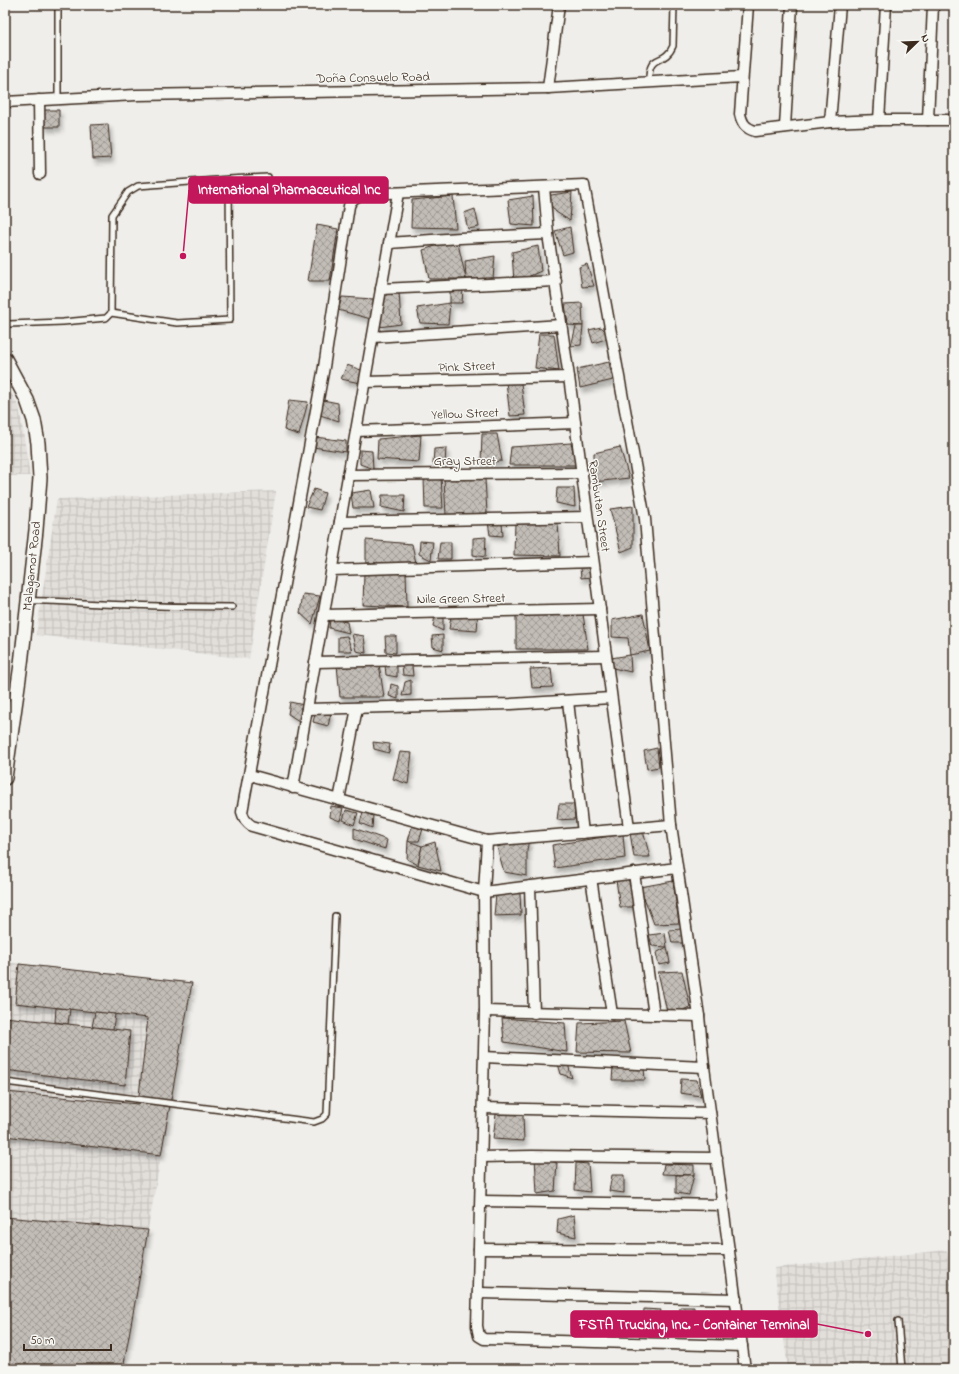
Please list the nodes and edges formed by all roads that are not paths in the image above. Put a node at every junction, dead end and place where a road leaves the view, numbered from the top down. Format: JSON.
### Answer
{"nodes":[{"id":1,"x":58,"y":5,"type":"edge"},
{"id":2,"x":559,"y":5,"type":"edge"},
{"id":3,"x":674,"y":5,"type":"edge"},
{"id":4,"x":748,"y":5,"type":"edge"},
{"id":5,"x":792,"y":5,"type":"edge"},
{"id":6,"x":840,"y":5,"type":"edge"},
{"id":7,"x":886,"y":5,"type":"edge"},
{"id":8,"x":933,"y":5,"type":"edge"},
{"id":9,"x":742,"y":77,"type":"junction"},
{"id":10,"x":650,"y":82,"type":"junction"},
{"id":11,"x":548,"y":88,"type":"junction"},
{"id":12,"x":58,"y":99,"type":"junction"},
{"id":13,"x":39,"y":100,"type":"junction"},
{"id":14,"x":5,"y":102,"type":"edge"},
{"id":15,"x":879,"y":120,"type":"junction"},
{"id":16,"x":928,"y":120,"type":"junction"},
{"id":17,"x":954,"y":120,"type":"edge"},
{"id":18,"x":830,"y":122,"type":"junction"},
{"id":19,"x":785,"y":127,"type":"junction"},
{"id":20,"x":40,"y":174,"type":"dead end"},
{"id":21,"x":268,"y":177,"type":"dead end"},
{"id":22,"x":229,"y":178,"type":"junction"},
{"id":23,"x":544,"y":187,"type":"junction"},
{"id":24,"x":398,"y":193,"type":"junction"},
{"id":25,"x":548,"y":234,"type":"junction"},
{"id":26,"x":389,"y":243,"type":"junction"},
{"id":27,"x":556,"y":281,"type":"junction"},
{"id":28,"x":381,"y":289,"type":"junction"},
{"id":29,"x":112,"y":313,"type":"junction"},
{"id":30,"x":561,"y":325,"type":"junction"},
{"id":31,"x":5,"y":326,"type":"edge"},
{"id":32,"x":373,"y":337,"type":"junction"},
{"id":33,"x":5,"y":359,"type":"edge"},
{"id":34,"x":569,"y":377,"type":"junction"},
{"id":35,"x":365,"y":382,"type":"junction"},
{"id":36,"x":575,"y":423,"type":"junction"},
{"id":37,"x":356,"y":431,"type":"junction"},
{"id":38,"x":582,"y":473,"type":"junction"},
{"id":39,"x":348,"y":475,"type":"junction"},
{"id":40,"x":587,"y":517,"type":"junction"},
{"id":41,"x":340,"y":522,"type":"junction"},
{"id":42,"x":593,"y":562,"type":"junction"},
{"id":43,"x":332,"y":570,"type":"junction"},
{"id":44,"x":28,"y":601,"type":"junction"},
{"id":45,"x":232,"y":607,"type":"dead end"},
{"id":46,"x":600,"y":609,"type":"junction"},
{"id":47,"x":324,"y":615,"type":"junction"},
{"id":48,"x":606,"y":656,"type":"junction"},
{"id":49,"x":315,"y":662,"type":"junction"},
{"id":50,"x":611,"y":698,"type":"junction"},
{"id":51,"x":568,"y":701,"type":"junction"},
{"id":52,"x":357,"y":708,"type":"junction"},
{"id":53,"x":307,"y":709,"type":"junction"},
{"id":54,"x":250,"y":775,"type":"junction"},
{"id":55,"x":5,"y":778,"type":"edge"},
{"id":56,"x":293,"y":788,"type":"junction"},
{"id":57,"x":339,"y":800,"type":"junction"},
{"id":58,"x":671,"y":824,"type":"junction"},
{"id":59,"x":629,"y":828,"type":"junction"},
{"id":60,"x":583,"y":833,"type":"junction"},
{"id":61,"x":487,"y":841,"type":"junction"},
{"id":62,"x":677,"y":868,"type":"junction"},
{"id":63,"x":634,"y":873,"type":"junction"},
{"id":64,"x":591,"y":878,"type":"junction"},
{"id":65,"x":530,"y":886,"type":"junction"},
{"id":66,"x":484,"y":892,"type":"junction"},
{"id":67,"x":335,"y":916,"type":"dead end"},
{"id":68,"x":486,"y":1011,"type":"junction"},
{"id":69,"x":534,"y":1012,"type":"junction"},
{"id":70,"x":612,"y":1014,"type":"junction"},
{"id":71,"x":654,"y":1015,"type":"junction"},
{"id":72,"x":699,"y":1016,"type":"junction"},
{"id":73,"x":484,"y":1057,"type":"junction"},
{"id":74,"x":704,"y":1067,"type":"junction"},
{"id":75,"x":5,"y":1082,"type":"edge"},
{"id":76,"x":483,"y":1108,"type":"junction"},
{"id":77,"x":710,"y":1112,"type":"junction"},
{"id":78,"x":482,"y":1157,"type":"junction"},
{"id":79,"x":716,"y":1158,"type":"junction"},
{"id":80,"x":480,"y":1201,"type":"junction"},
{"id":81,"x":723,"y":1205,"type":"junction"},
{"id":82,"x":479,"y":1249,"type":"junction"},
{"id":83,"x":729,"y":1250,"type":"junction"},
{"id":84,"x":478,"y":1293,"type":"junction"},
{"id":85,"x":736,"y":1299,"type":"junction"},
{"id":86,"x":898,"y":1321,"type":"dead end"},
{"id":87,"x":742,"y":1346,"type":"junction"},
{"id":88,"x":745,"y":1369,"type":"edge"},
{"id":89,"x":902,"y":1369,"type":"edge"}],
"edges":[{"from":1,"to":12,"type":"lane"},
{"from":2,"to":11,"type":"street"},
{"from":3,"to":10,"type":"lane"},
{"from":4,"to":9,"type":"street"},
{"from":5,"to":19,"type":"street"},
{"from":6,"to":18,"type":"street"},
{"from":7,"to":15,"type":"street"},
{"from":8,"to":16,"type":"street"},
{"from":9,"to":10,"type":"street","name":"Doña Consuelo Road"},
{"from":9,"to":19,"type":"street"},
{"from":10,"to":11,"type":"street","name":"Doña Consuelo Road"},
{"from":11,"to":12,"type":"street","name":"Doña Consuelo Road"},
{"from":12,"to":13,"type":"street","name":"Doña Consuelo Road"},
{"from":13,"to":14,"type":"street","name":"Doña Consuelo Road"},
{"from":13,"to":20,"type":"street"},
{"from":15,"to":16,"type":"street"},
{"from":15,"to":18,"type":"street"},
{"from":16,"to":17,"type":"street"},
{"from":18,"to":19,"type":"street"},
{"from":21,"to":22,"type":"lane"},
{"from":22,"to":29,"type":"lane"},
{"from":22,"to":29,"type":"lane"},
{"from":23,"to":24,"type":"street"},
{"from":23,"to":25,"type":"street","name":"Rambutan Street"},
{"from":23,"to":58,"type":"street"},
{"from":24,"to":26,"type":"street"},
{"from":24,"to":54,"type":"street"},
{"from":25,"to":26,"type":"street"},
{"from":25,"to":27,"type":"street","name":"Rambutan Street"},
{"from":26,"to":28,"type":"street"},
{"from":27,"to":28,"type":"street"},
{"from":27,"to":30,"type":"street","name":"Rambutan Street"},
{"from":28,"to":32,"type":"street"},
{"from":29,"to":31,"type":"lane"},
{"from":30,"to":32,"type":"street"},
{"from":30,"to":34,"type":"street","name":"Rambutan Street"},
{"from":32,"to":35,"type":"street"},
{"from":33,"to":44,"type":"street","name":"Malagamot Road"},
{"from":34,"to":35,"type":"street","name":"Pink Street"},
{"from":34,"to":36,"type":"street","name":"Rambutan Street"},
{"from":35,"to":37,"type":"street"},
{"from":36,"to":37,"type":"street","name":"Yellow Street"},
{"from":36,"to":38,"type":"street","name":"Rambutan Street"},
{"from":37,"to":39,"type":"street"},
{"from":38,"to":39,"type":"street","name":"Gray Street"},
{"from":38,"to":40,"type":"street","name":"Rambutan Street"},
{"from":39,"to":41,"type":"street"},
{"from":40,"to":41,"type":"street"},
{"from":40,"to":42,"type":"street","name":"Rambutan Street"},
{"from":41,"to":43,"type":"street"},
{"from":42,"to":43,"type":"street"},
{"from":42,"to":46,"type":"street","name":"Rambutan Street"},
{"from":43,"to":47,"type":"street"},
{"from":44,"to":45,"type":"lane"},
{"from":44,"to":55,"type":"street","name":"Malagamot Road"},
{"from":46,"to":47,"type":"street","name":"Nile Green Street"},
{"from":46,"to":48,"type":"street","name":"Rambutan Street"},
{"from":47,"to":49,"type":"street"},
{"from":48,"to":49,"type":"street"},
{"from":48,"to":50,"type":"street","name":"Rambutan Street"},
{"from":49,"to":53,"type":"street"},
{"from":50,"to":51,"type":"street"},
{"from":50,"to":59,"type":"street","name":"Rambutan Street"},
{"from":51,"to":52,"type":"street"},
{"from":51,"to":60,"type":"street"},
{"from":52,"to":53,"type":"street"},
{"from":52,"to":57,"type":"street"},
{"from":53,"to":56,"type":"street"},
{"from":54,"to":56,"type":"street"},
{"from":54,"to":66,"type":"street"},
{"from":56,"to":57,"type":"street"},
{"from":57,"to":61,"type":"street"},
{"from":58,"to":59,"type":"street"},
{"from":58,"to":62,"type":"street"},
{"from":59,"to":60,"type":"street"},
{"from":60,"to":61,"type":"street"},
{"from":61,"to":66,"type":"street"},
{"from":62,"to":63,"type":"street"},
{"from":62,"to":72,"type":"street"},
{"from":63,"to":64,"type":"street"},
{"from":63,"to":71,"type":"street"},
{"from":64,"to":65,"type":"street"},
{"from":64,"to":70,"type":"street"},
{"from":65,"to":66,"type":"street"},
{"from":65,"to":69,"type":"street"},
{"from":66,"to":68,"type":"street"},
{"from":67,"to":75,"type":"lane"},
{"from":68,"to":69,"type":"street"},
{"from":68,"to":73,"type":"street"},
{"from":69,"to":70,"type":"street"},
{"from":70,"to":71,"type":"street"},
{"from":71,"to":72,"type":"street"},
{"from":72,"to":74,"type":"street"},
{"from":73,"to":74,"type":"street"},
{"from":73,"to":76,"type":"street"},
{"from":74,"to":77,"type":"street"},
{"from":76,"to":77,"type":"street"},
{"from":76,"to":78,"type":"street"},
{"from":77,"to":79,"type":"street"},
{"from":78,"to":79,"type":"street"},
{"from":78,"to":80,"type":"street"},
{"from":79,"to":81,"type":"street"},
{"from":80,"to":81,"type":"street"},
{"from":80,"to":82,"type":"street"},
{"from":81,"to":83,"type":"street"},
{"from":82,"to":83,"type":"street"},
{"from":82,"to":84,"type":"street"},
{"from":83,"to":85,"type":"street"},
{"from":84,"to":85,"type":"street"},
{"from":84,"to":87,"type":"street"},
{"from":85,"to":87,"type":"street"},
{"from":86,"to":89,"type":"lane"},
{"from":87,"to":88,"type":"street"}]}
